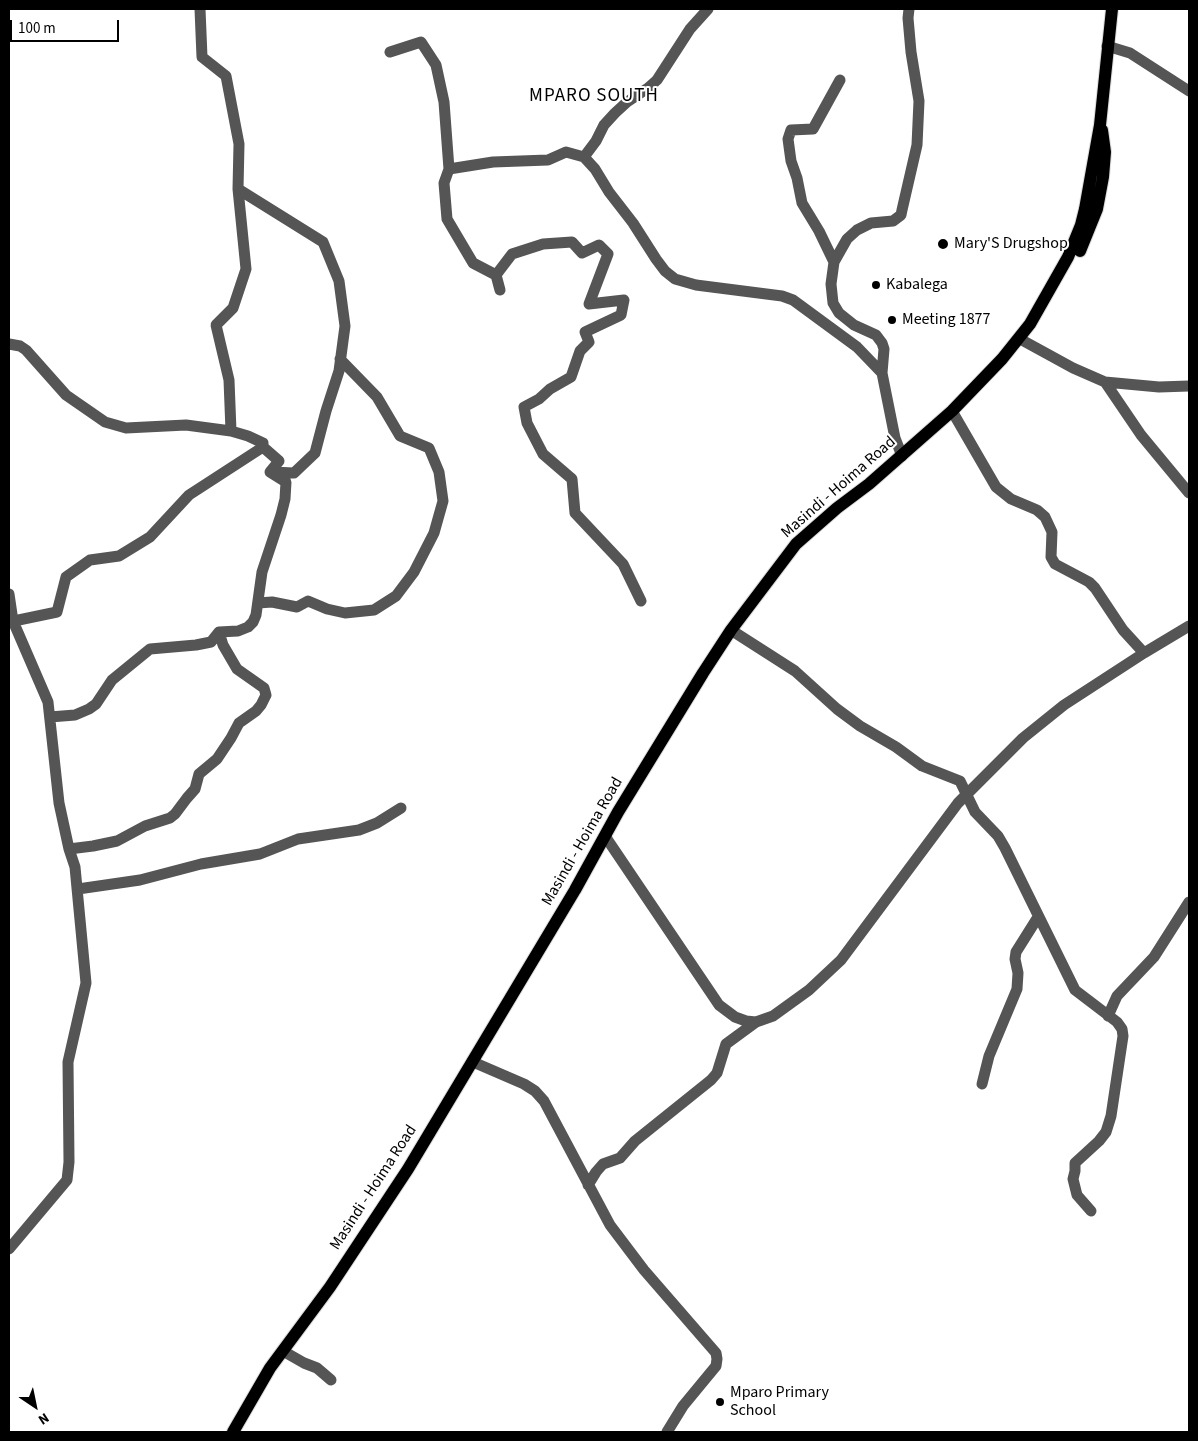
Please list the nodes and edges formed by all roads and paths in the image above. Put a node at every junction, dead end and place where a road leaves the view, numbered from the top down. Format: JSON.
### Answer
{"nodes":[{"id":1,"x":200,"y":9,"type":"edge"},
{"id":2,"x":708,"y":9,"type":"edge"},
{"id":3,"x":909,"y":9,"type":"edge"},
{"id":4,"x":1112,"y":9,"type":"edge"},
{"id":5,"x":1107,"y":46,"type":"junction"},
{"id":6,"x":390,"y":52,"type":"dead end"},
{"id":7,"x":840,"y":80,"type":"dead end"},
{"id":8,"x":1189,"y":90,"type":"edge"},
{"id":9,"x":584,"y":156,"type":"junction"},
{"id":10,"x":449,"y":169,"type":"junction"},
{"id":11,"x":238,"y":189,"type":"junction"},
{"id":12,"x":834,"y":262,"type":"junction"},
{"id":13,"x":496,"y":275,"type":"junction"},
{"id":14,"x":500,"y":290,"type":"dead end"},
{"id":15,"x":1020,"y":339,"type":"junction"},
{"id":16,"x":9,"y":344,"type":"edge"},
{"id":17,"x":340,"y":359,"type":"junction"},
{"id":18,"x":882,"y":373,"type":"junction"},
{"id":19,"x":1105,"y":382,"type":"junction"},
{"id":20,"x":1189,"y":386,"type":"edge"},
{"id":21,"x":952,"y":410,"type":"junction"},
{"id":22,"x":231,"y":431,"type":"junction"},
{"id":23,"x":263,"y":447,"type":"junction"},
{"id":24,"x":902,"y":456,"type":"junction"},
{"id":25,"x":270,"y":472,"type":"junction"},
{"id":26,"x":1189,"y":493,"type":"edge"},
{"id":27,"x":9,"y":594,"type":"edge"},
{"id":28,"x":641,"y":601,"type":"dead end"},
{"id":29,"x":258,"y":604,"type":"junction"},
{"id":30,"x":11,"y":621,"type":"edge"},
{"id":31,"x":1189,"y":626,"type":"edge"},
{"id":32,"x":731,"y":630,"type":"junction"},
{"id":33,"x":219,"y":632,"type":"junction"},
{"id":34,"x":1144,"y":653,"type":"junction"},
{"id":35,"x":50,"y":717,"type":"junction"},
{"id":36,"x":966,"y":795,"type":"junction"},
{"id":37,"x":401,"y":808,"type":"dead end"},
{"id":38,"x":604,"y":836,"type":"junction"},
{"id":39,"x":69,"y":849,"type":"junction"},
{"id":40,"x":78,"y":889,"type":"junction"},
{"id":41,"x":1189,"y":902,"type":"edge"},
{"id":42,"x":1038,"y":917,"type":"junction"},
{"id":43,"x":1108,"y":1016,"type":"junction"},
{"id":44,"x":756,"y":1022,"type":"junction"},
{"id":45,"x":472,"y":1062,"type":"junction"},
{"id":46,"x":982,"y":1084,"type":"dead end"},
{"id":47,"x":588,"y":1185,"type":"junction"},
{"id":48,"x":1091,"y":1211,"type":"dead end"},
{"id":49,"x":9,"y":1249,"type":"edge"},
{"id":50,"x":283,"y":1351,"type":"junction"},
{"id":51,"x":331,"y":1380,"type":"dead end"},
{"id":52,"x":233,"y":1432,"type":"edge"},
{"id":53,"x":667,"y":1432,"type":"edge"}],
"edges":[{"from":1,"to":11,"type":"street"},
{"from":2,"to":9,"type":"street"},
{"from":3,"to":12,"type":"street"},
{"from":4,"to":5,"type":"main road","name":"Masindi - Hoima Road"},
{"from":5,"to":8,"type":"street"},
{"from":5,"to":15,"type":"main road","name":"Masindi - Hoima Road"},
{"from":6,"to":10,"type":"street"},
{"from":7,"to":12,"type":"street"},
{"from":9,"to":10,"type":"street"},
{"from":9,"to":18,"type":"street"},
{"from":10,"to":13,"type":"street"},
{"from":11,"to":17,"type":"street"},
{"from":11,"to":22,"type":"street"},
{"from":12,"to":18,"type":"street"},
{"from":13,"to":14,"type":"street"},
{"from":13,"to":28,"type":"street"},
{"from":15,"to":19,"type":"street"},
{"from":15,"to":21,"type":"main road","name":"Masindi - Hoima Road"},
{"from":16,"to":22,"type":"street"},
{"from":17,"to":25,"type":"street"},
{"from":17,"to":29,"type":"street"},
{"from":18,"to":24,"type":"street"},
{"from":19,"to":20,"type":"street"},
{"from":19,"to":26,"type":"street"},
{"from":21,"to":24,"type":"main road","name":"Masindi - Hoima Road"},
{"from":21,"to":34,"type":"street"},
{"from":22,"to":23,"type":"street"},
{"from":23,"to":25,"type":"street"},
{"from":23,"to":30,"type":"street"},
{"from":24,"to":32,"type":"main road","name":"Masindi - Hoima Road"},
{"from":25,"to":29,"type":"street"},
{"from":27,"to":30,"type":"street"},
{"from":29,"to":33,"type":"street"},
{"from":30,"to":35,"type":"street"},
{"from":31,"to":34,"type":"street"},
{"from":32,"to":36,"type":"street"},
{"from":32,"to":38,"type":"main road","name":"Masindi - Hoima Road"},
{"from":33,"to":35,"type":"street"},
{"from":33,"to":39,"type":"street"},
{"from":34,"to":36,"type":"street"},
{"from":35,"to":39,"type":"street"},
{"from":36,"to":42,"type":"street"},
{"from":36,"to":44,"type":"street"},
{"from":37,"to":40,"type":"street"},
{"from":38,"to":44,"type":"street"},
{"from":38,"to":45,"type":"main road","name":"Masindi - Hoima Road"},
{"from":39,"to":40,"type":"street"},
{"from":40,"to":49,"type":"street"},
{"from":41,"to":43,"type":"street"},
{"from":42,"to":43,"type":"street"},
{"from":42,"to":46,"type":"street"},
{"from":43,"to":48,"type":"street"},
{"from":44,"to":47,"type":"street"},
{"from":45,"to":47,"type":"street"},
{"from":45,"to":50,"type":"main road","name":"Masindi - Hoima Road"},
{"from":47,"to":53,"type":"street"},
{"from":50,"to":51,"type":"street"},
{"from":50,"to":52,"type":"main road","name":"Masindi - Hoima Road"}]}
